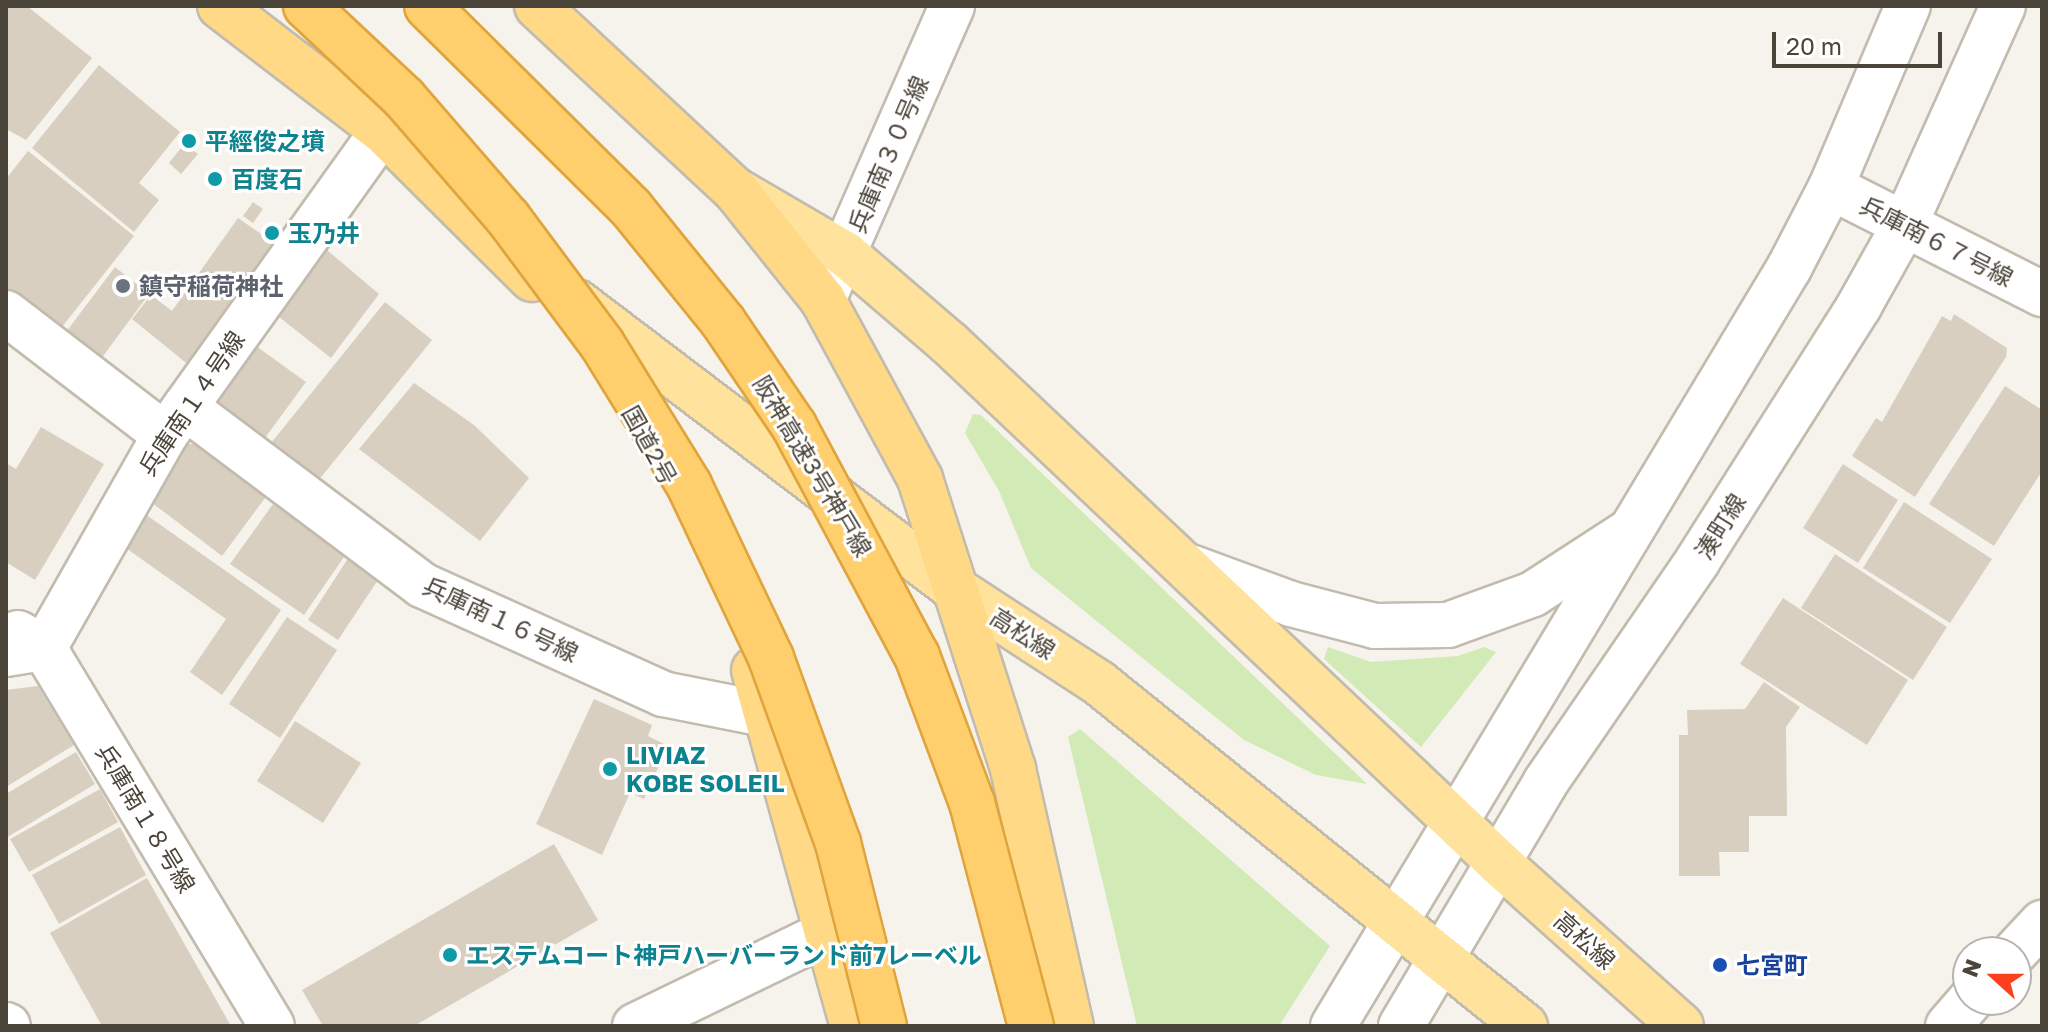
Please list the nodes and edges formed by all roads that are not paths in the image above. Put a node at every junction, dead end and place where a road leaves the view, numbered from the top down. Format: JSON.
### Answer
{"nodes":[{"id":1,"x":220,"y":6,"type":"edge"},
{"id":2,"x":306,"y":6,"type":"edge"},
{"id":3,"x":427,"y":6,"type":"edge"},
{"id":4,"x":537,"y":6,"type":"edge"},
{"id":5,"x":952,"y":6,"type":"edge"},
{"id":6,"x":1908,"y":6,"type":"edge"},
{"id":7,"x":2003,"y":6,"type":"edge"},
{"id":8,"x":383,"y":131,"type":"junction"},
{"id":9,"x":1831,"y":187,"type":"junction"},
{"id":10,"x":735,"y":190,"type":"junction"},
{"id":11,"x":1905,"y":224,"type":"junction"},
{"id":12,"x":511,"y":252,"type":"junction"},
{"id":13,"x":845,"y":254,"type":"junction"},
{"id":14,"x":2042,"y":294,"type":"edge"},
{"id":15,"x":823,"y":300,"type":"junction"},
{"id":16,"x":6,"y":313,"type":"edge"},
{"id":17,"x":175,"y":421,"type":"junction"},
{"id":18,"x":1627,"y":533,"type":"junction"},
{"id":19,"x":1190,"y":567,"type":"junction"},
{"id":20,"x":961,"y":593,"type":"junction"},
{"id":21,"x":6,"y":626,"type":"edge"},
{"id":22,"x":25,"y":651,"type":"edge"},
{"id":23,"x":769,"y":715,"type":"junction"},
{"id":24,"x":1457,"y":824,"type":"junction"},
{"id":25,"x":1499,"y":863,"type":"junction"},
{"id":26,"x":1399,"y":922,"type":"junction"},
{"id":27,"x":831,"y":931,"type":"junction"},
{"id":28,"x":1443,"y":957,"type":"junction"},
{"id":29,"x":272,"y":1026,"type":"edge"},
{"id":30,"x":635,"y":1026,"type":"edge"},
{"id":31,"x":853,"y":1026,"type":"edge"},
{"id":32,"x":884,"y":1026,"type":"edge"},
{"id":33,"x":1031,"y":1026,"type":"edge"},
{"id":34,"x":1071,"y":1026,"type":"edge"},
{"id":35,"x":1333,"y":1026,"type":"edge"},
{"id":36,"x":1401,"y":1026,"type":"edge"},
{"id":37,"x":1525,"y":1026,"type":"edge"},
{"id":38,"x":1681,"y":1026,"type":"edge"}],
"edges":[{"from":1,"to":8,"type":"highway","name":"国道2号"},
{"from":2,"to":32,"type":"highway","bridge":true},
{"from":3,"to":33,"type":"highway","name":"阪神高速3号神戸線","bridge":true},
{"from":4,"to":10,"type":"highway"},
{"from":5,"to":13,"type":"street","name":"兵庫南３０号線"},
{"from":6,"to":9,"type":"street"},
{"from":7,"to":11,"type":"street","name":"湊町線"},
{"from":8,"to":12,"type":"highway","name":"国道2号"},
{"from":8,"to":17,"type":"street","name":"兵庫南１４号線"},
{"from":9,"to":11,"type":"street","name":"兵庫南６７号線"},
{"from":9,"to":18,"type":"street"},
{"from":10,"to":13,"type":"main road","name":"高松線"},
{"from":10,"to":15,"type":"highway"},
{"from":11,"to":14,"type":"street","name":"兵庫南６７号線"},
{"from":11,"to":25,"type":"street","name":"湊町線"},
{"from":12,"to":20,"type":"main road","name":"高松線"},
{"from":12,"to":23,"type":"highway","name":"国道2号"},
{"from":13,"to":15,"type":"street","name":"兵庫南３０号線"},
{"from":13,"to":19,"type":"main road","name":"高松線"},
{"from":15,"to":20,"type":"highway"},
{"from":16,"to":17,"type":"street","name":"兵庫南１６号線"},
{"from":17,"to":22,"type":"street","name":"兵庫南１４号線"},
{"from":17,"to":23,"type":"street","name":"兵庫南１６号線"},
{"from":18,"to":19,"type":"street"},
{"from":18,"to":24,"type":"street"},
{"from":19,"to":24,"type":"main road","name":"高松線"},
{"from":20,"to":26,"type":"main road","name":"高松線"},
{"from":20,"to":34,"type":"highway"},
{"from":21,"to":22,"type":"street","name":"兵庫南１８号線"},
{"from":22,"to":29,"type":"street","name":"兵庫南１８号線"},
{"from":23,"to":27,"type":"highway","name":"国道2号"},
{"from":24,"to":25,"type":"main road","name":"高松線"},
{"from":24,"to":26,"type":"street"},
{"from":25,"to":28,"type":"street","name":"湊町線"},
{"from":25,"to":38,"type":"main road","name":"高松線"},
{"from":26,"to":28,"type":"main road","name":"高松線"},
{"from":26,"to":35,"type":"street"},
{"from":27,"to":30,"type":"street"},
{"from":27,"to":31,"type":"highway","name":"国道2号"},
{"from":28,"to":36,"type":"street","name":"湊町線"},
{"from":28,"to":37,"type":"main road","name":"高松線"}]}
